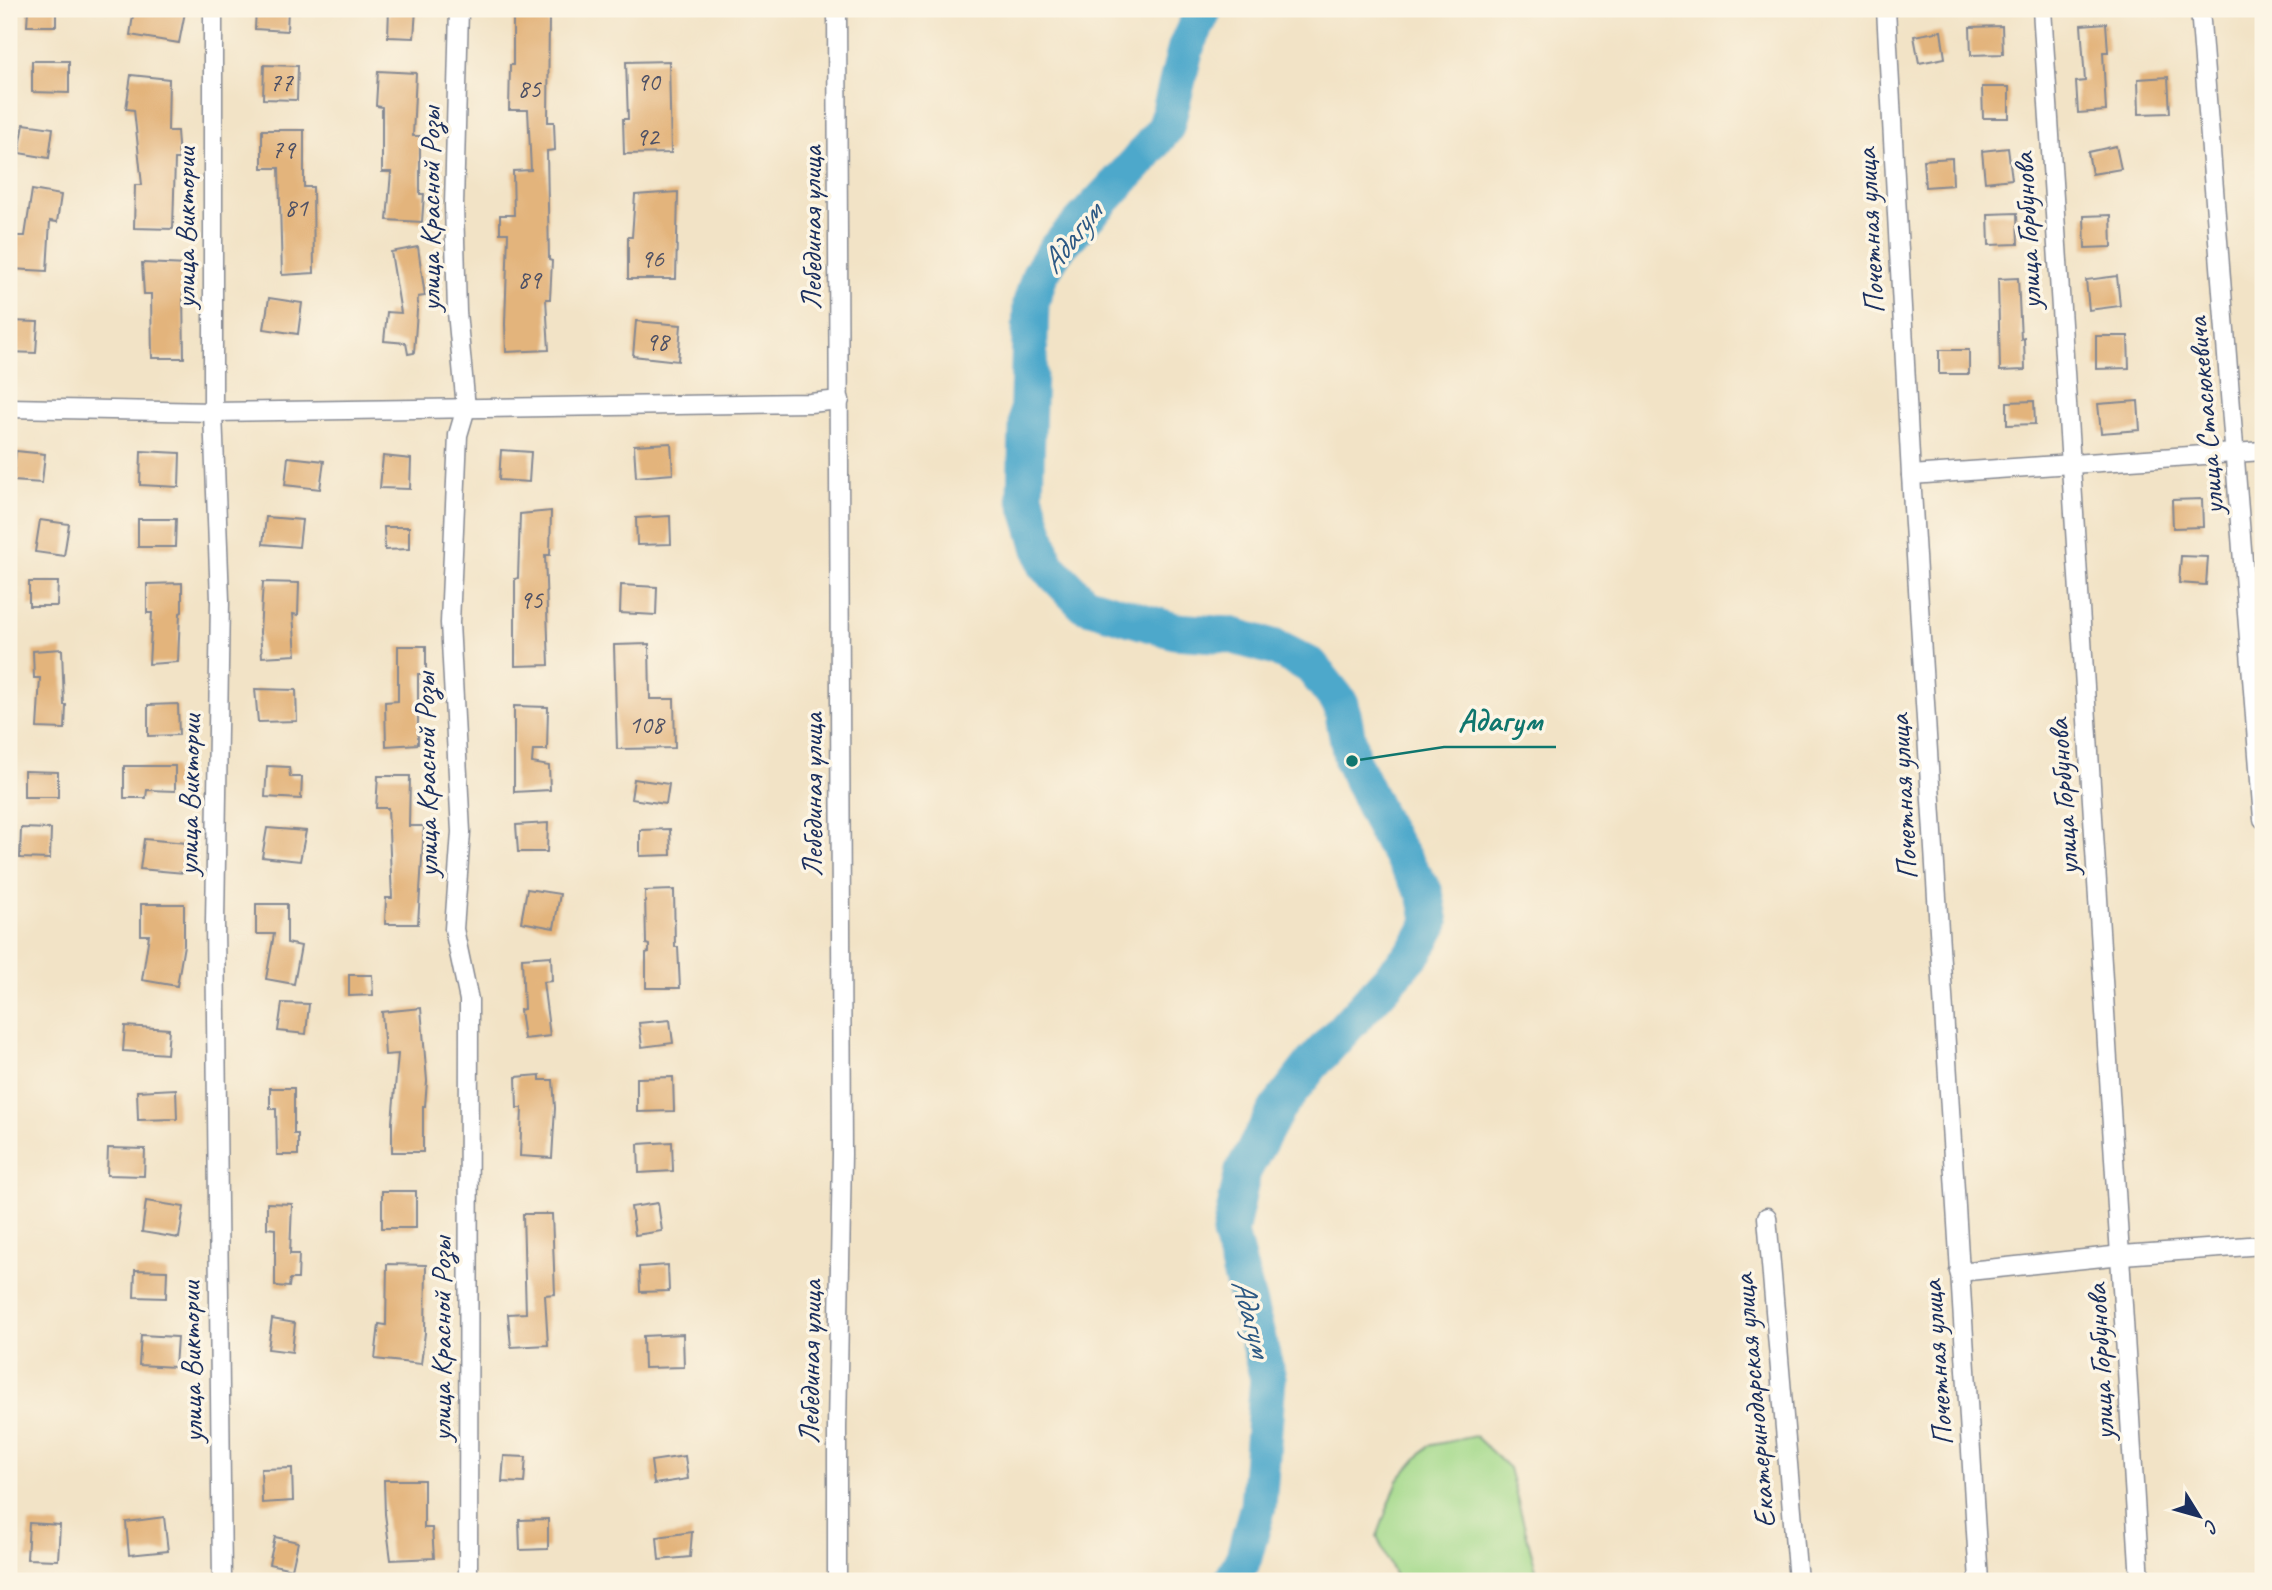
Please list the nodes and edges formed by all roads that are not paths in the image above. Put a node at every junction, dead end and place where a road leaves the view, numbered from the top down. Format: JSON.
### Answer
{"nodes":[{"id":1,"x":213,"y":9,"type":"edge"},
{"id":2,"x":459,"y":9,"type":"edge"},
{"id":3,"x":837,"y":9,"type":"edge"},
{"id":4,"x":1886,"y":9,"type":"edge"},
{"id":5,"x":2042,"y":9,"type":"edge"},
{"id":6,"x":2200,"y":9,"type":"edge"},
{"id":7,"x":841,"y":400,"type":"junction"},
{"id":8,"x":9,"y":408,"type":"edge"},
{"id":9,"x":466,"y":408,"type":"junction"},
{"id":10,"x":213,"y":412,"type":"junction"},
{"id":11,"x":2236,"y":452,"type":"junction"},
{"id":12,"x":2263,"y":452,"type":"edge"},
{"id":13,"x":2068,"y":463,"type":"junction"},
{"id":14,"x":1912,"y":475,"type":"junction"},
{"id":15,"x":2263,"y":819,"type":"edge"},
{"id":16,"x":1767,"y":1217,"type":"dead end"},
{"id":17,"x":2263,"y":1245,"type":"edge"},
{"id":18,"x":2122,"y":1255,"type":"junction"},
{"id":19,"x":1959,"y":1272,"type":"junction"},
{"id":20,"x":222,"y":1581,"type":"edge"},
{"id":21,"x":468,"y":1581,"type":"edge"},
{"id":22,"x":837,"y":1581,"type":"edge"},
{"id":23,"x":1798,"y":1581,"type":"edge"},
{"id":24,"x":1979,"y":1581,"type":"edge"},
{"id":25,"x":2140,"y":1581,"type":"edge"}],
"edges":[{"from":1,"to":10,"type":"street","name":"улица Виктории"},
{"from":2,"to":9,"type":"street","name":"улица Красной Розы"},
{"from":3,"to":7,"type":"street","name":"Лебединая улица"},
{"from":4,"to":14,"type":"street","name":"Почетная улица"},
{"from":5,"to":13,"type":"street","name":"улица Горбунова"},
{"from":6,"to":11,"type":"street","name":"улица Стасюкевича"},
{"from":7,"to":9,"type":"street"},
{"from":7,"to":22,"type":"street","name":"Лебединая улица"},
{"from":8,"to":10,"type":"street"},
{"from":9,"to":10,"type":"street"},
{"from":9,"to":21,"type":"street","name":"улица Красной Розы"},
{"from":10,"to":20,"type":"street","name":"улица Виктории"},
{"from":11,"to":12,"type":"street"},
{"from":11,"to":13,"type":"street"},
{"from":11,"to":15,"type":"street","name":"улица Стасюкевича"},
{"from":13,"to":14,"type":"street"},
{"from":13,"to":18,"type":"street","name":"улица Горбунова"},
{"from":14,"to":19,"type":"street","name":"Почетная улица"},
{"from":16,"to":23,"type":"street","name":"Екатеринодарская улица"},
{"from":17,"to":18,"type":"street"},
{"from":18,"to":19,"type":"street"},
{"from":18,"to":25,"type":"street","name":"улица Горбунова"},
{"from":19,"to":24,"type":"street","name":"Почетная улица"}]}
